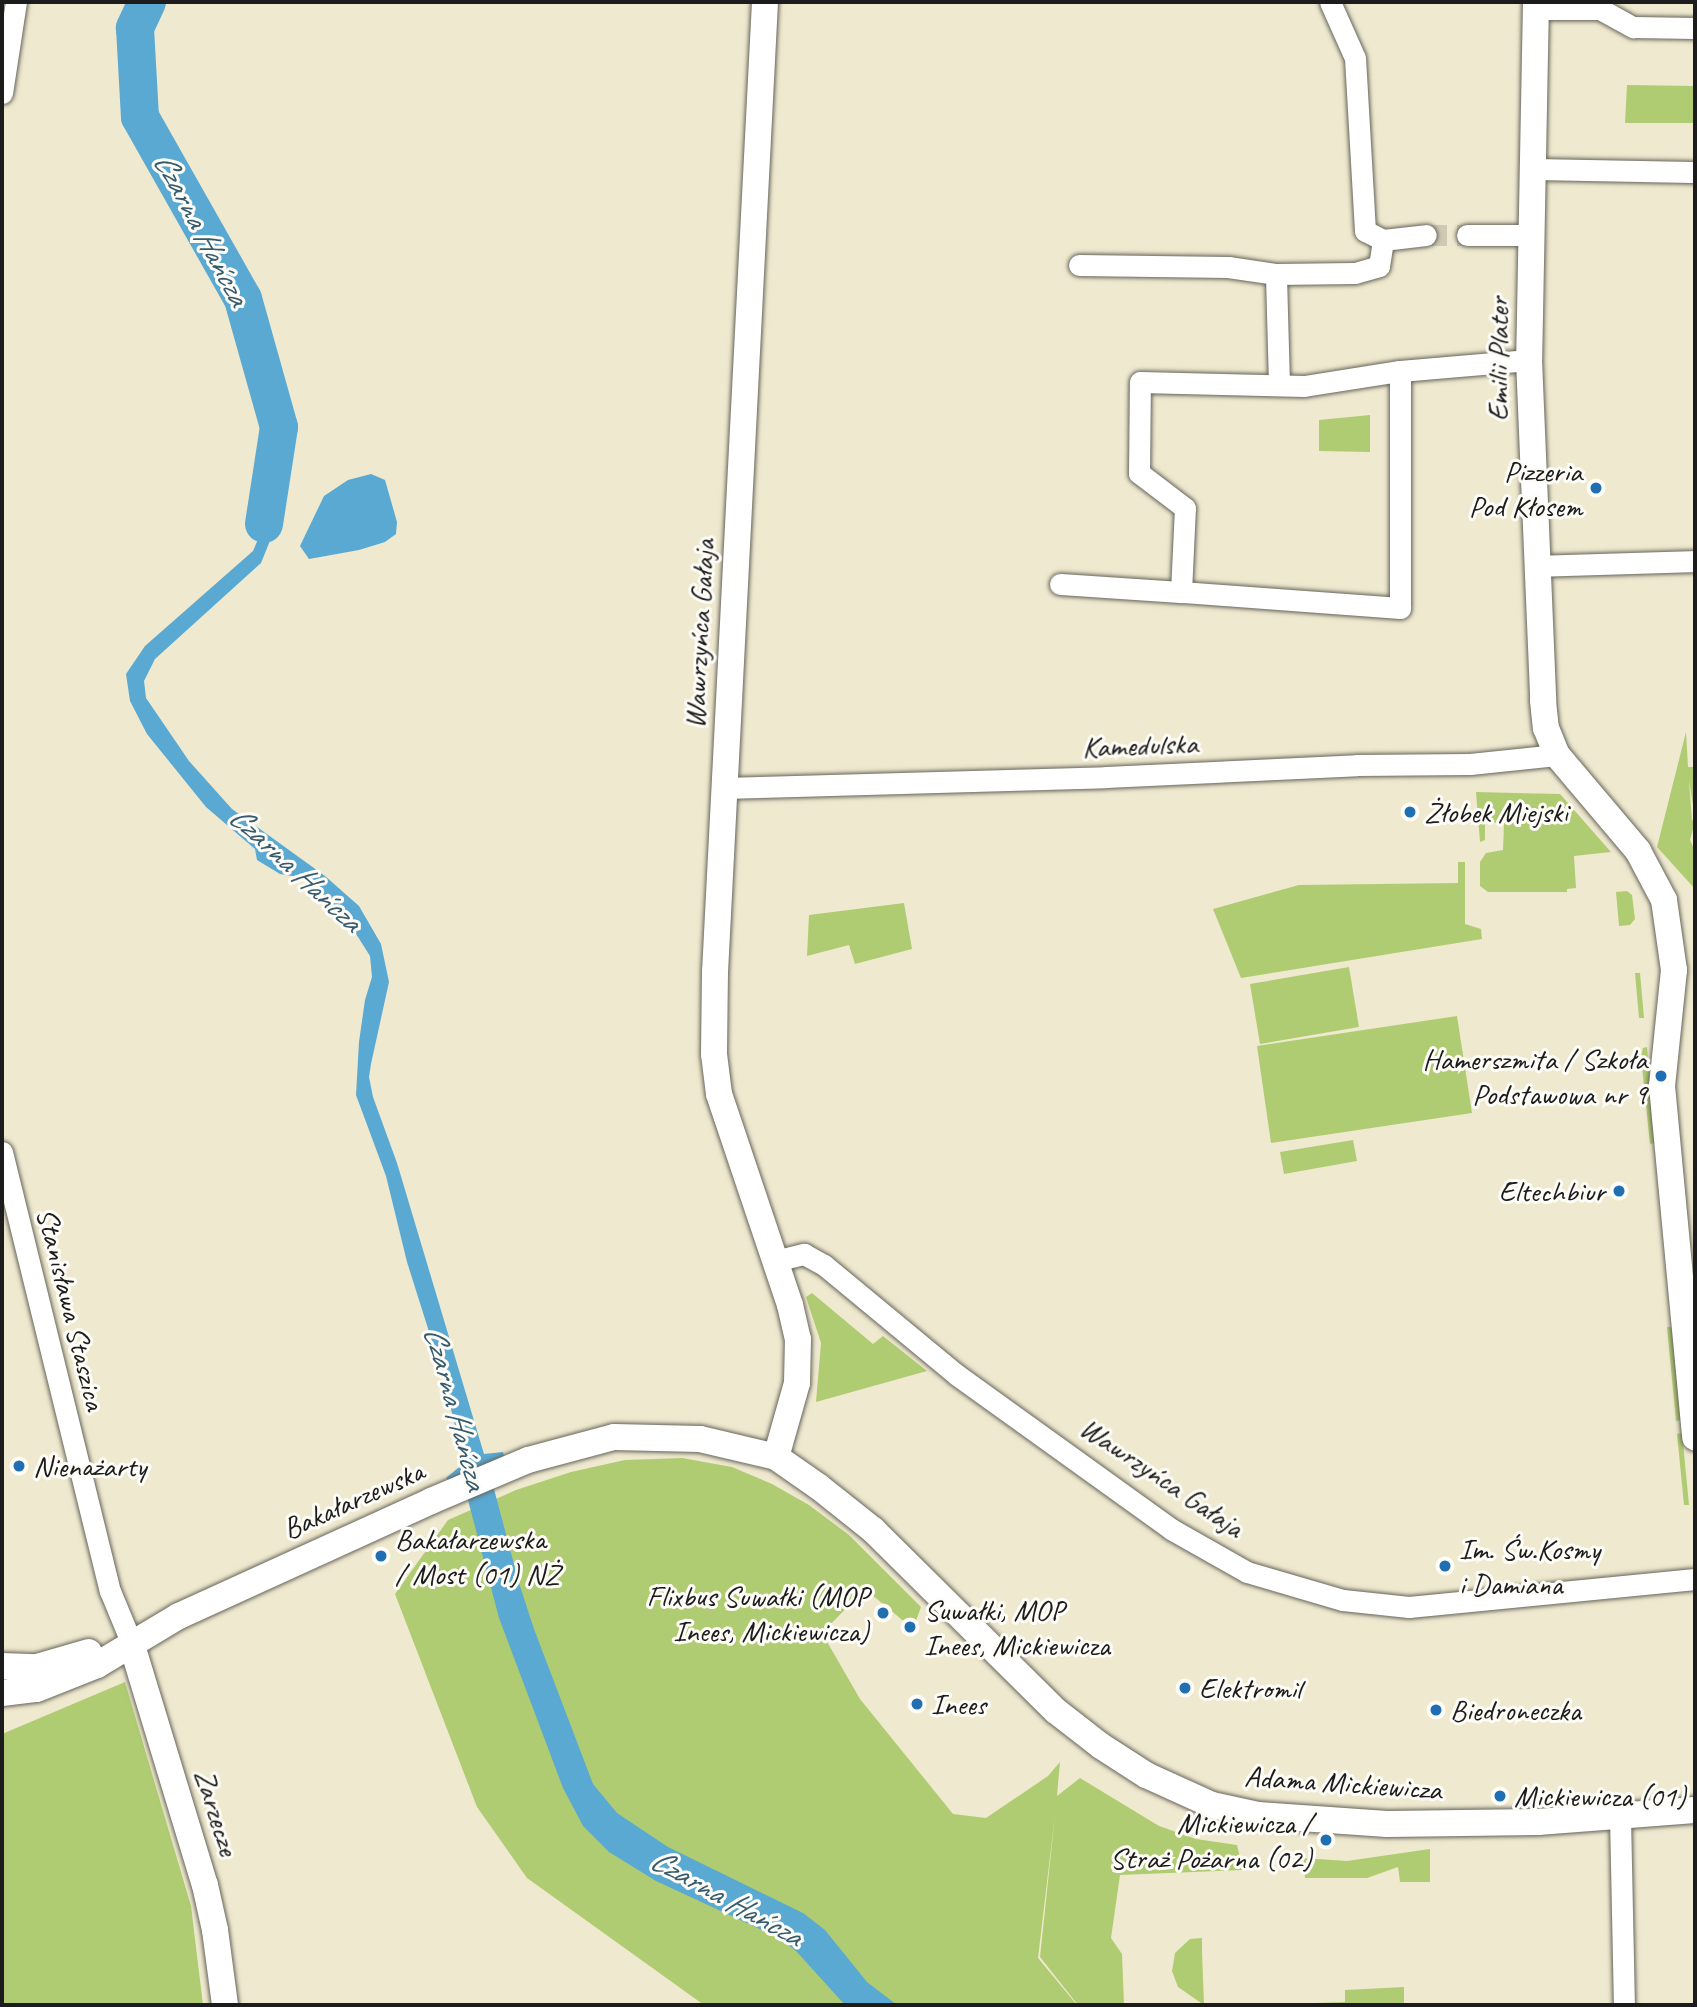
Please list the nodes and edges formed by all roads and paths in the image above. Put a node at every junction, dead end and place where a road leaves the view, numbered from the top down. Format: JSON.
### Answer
{"nodes":[{"id":1,"x":16,"y":2,"type":"edge"},
{"id":2,"x":765,"y":2,"type":"edge"},
{"id":3,"x":1329,"y":2,"type":"edge"},
{"id":4,"x":1536,"y":6,"type":"edge"},
{"id":5,"x":1695,"y":28,"type":"edge"},
{"id":6,"x":2,"y":93,"type":"edge"},
{"id":7,"x":1532,"y":169,"type":"junction"},
{"id":8,"x":1695,"y":172,"type":"edge"},
{"id":9,"x":1426,"y":235,"type":"tunnel mouth"},
{"id":10,"x":1467,"y":235,"type":"tunnel mouth"},
{"id":11,"x":1531,"y":236,"type":"junction"},
{"id":12,"x":1384,"y":240,"type":"junction"},
{"id":13,"x":1079,"y":265,"type":"dead end"},
{"id":14,"x":1276,"y":274,"type":"junction"},
{"id":15,"x":1529,"y":360,"type":"junction"},
{"id":16,"x":1400,"y":370,"type":"junction"},
{"id":17,"x":1279,"y":384,"type":"junction"},
{"id":18,"x":1695,"y":561,"type":"edge"},
{"id":19,"x":1536,"y":566,"type":"junction"},
{"id":20,"x":1060,"y":584,"type":"dead end"},
{"id":21,"x":1181,"y":592,"type":"junction"},
{"id":22,"x":1557,"y":755,"type":"junction"},
{"id":23,"x":724,"y":788,"type":"junction"},
{"id":24,"x":1684,"y":970,"type":"edge"},
{"id":25,"x":2,"y":1152,"type":"edge"},
{"id":26,"x":775,"y":1261,"type":"junction"},
{"id":27,"x":1695,"y":1437,"type":"edge"},
{"id":28,"x":776,"y":1457,"type":"junction"},
{"id":29,"x":1695,"y":1578,"type":"edge"},
{"id":30,"x":131,"y":1642,"type":"junction"},
{"id":31,"x":2,"y":1666,"type":"edge"},
{"id":32,"x":2,"y":1693,"type":"edge"},
{"id":33,"x":1695,"y":1810,"type":"edge"},
{"id":34,"x":1620,"y":1817,"type":"junction"},
{"id":35,"x":225,"y":2005,"type":"edge"},
{"id":36,"x":1624,"y":2005,"type":"edge"}],
"edges":[{"from":1,"to":6,"type":"street"},
{"from":2,"to":23,"type":"street","name":"Wawrzyńca Gałaja"},
{"from":3,"to":12,"type":"street"},
{"from":4,"to":5,"type":"street","name":"Emilii Plater"},
{"from":4,"to":7,"type":"street","name":"Emilii Plater"},
{"from":7,"to":8,"type":"street"},
{"from":7,"to":11,"type":"street","name":"Emilii Plater"},
{"from":9,"to":12,"type":"street"},
{"from":10,"to":11,"type":"street"},
{"from":11,"to":15,"type":"street","name":"Emilii Plater"},
{"from":12,"to":14,"type":"street"},
{"from":13,"to":14,"type":"street"},
{"from":14,"to":17,"type":"street"},
{"from":15,"to":16,"type":"street"},
{"from":15,"to":19,"type":"street","name":"Emilii Plater"},
{"from":16,"to":17,"type":"street"},
{"from":16,"to":21,"type":"street"},
{"from":17,"to":21,"type":"street"},
{"from":18,"to":19,"type":"street"},
{"from":19,"to":22,"type":"street","name":"Emilii Plater"},
{"from":20,"to":21,"type":"street"},
{"from":22,"to":23,"type":"street","name":"Kamedulska"},
{"from":22,"to":24,"type":"street"},
{"from":23,"to":26,"type":"street","name":"Wawrzyńca Gałaja"},
{"from":24,"to":27,"type":"street"},
{"from":25,"to":30,"type":"street","name":"Stanisława Staszica"},
{"from":26,"to":28,"type":"street","name":"Wawrzyńca Gałaja"},
{"from":26,"to":29,"type":"street","name":"Wawrzyńca Gałaja"},
{"from":28,"to":30,"type":"street","name":"Bakałarzewska"},
{"from":28,"to":34,"type":"street","name":"Adama Mickiewicza"},
{"from":30,"to":31,"type":"street","name":"Bakałarzewska"},
{"from":30,"to":32,"type":"street","name":"Bakałarzewska"},
{"from":30,"to":35,"type":"street","name":"Zarzecze"},
{"from":33,"to":34,"type":"street","name":"Adama Mickiewicza"},
{"from":34,"to":36,"type":"street"}]}
